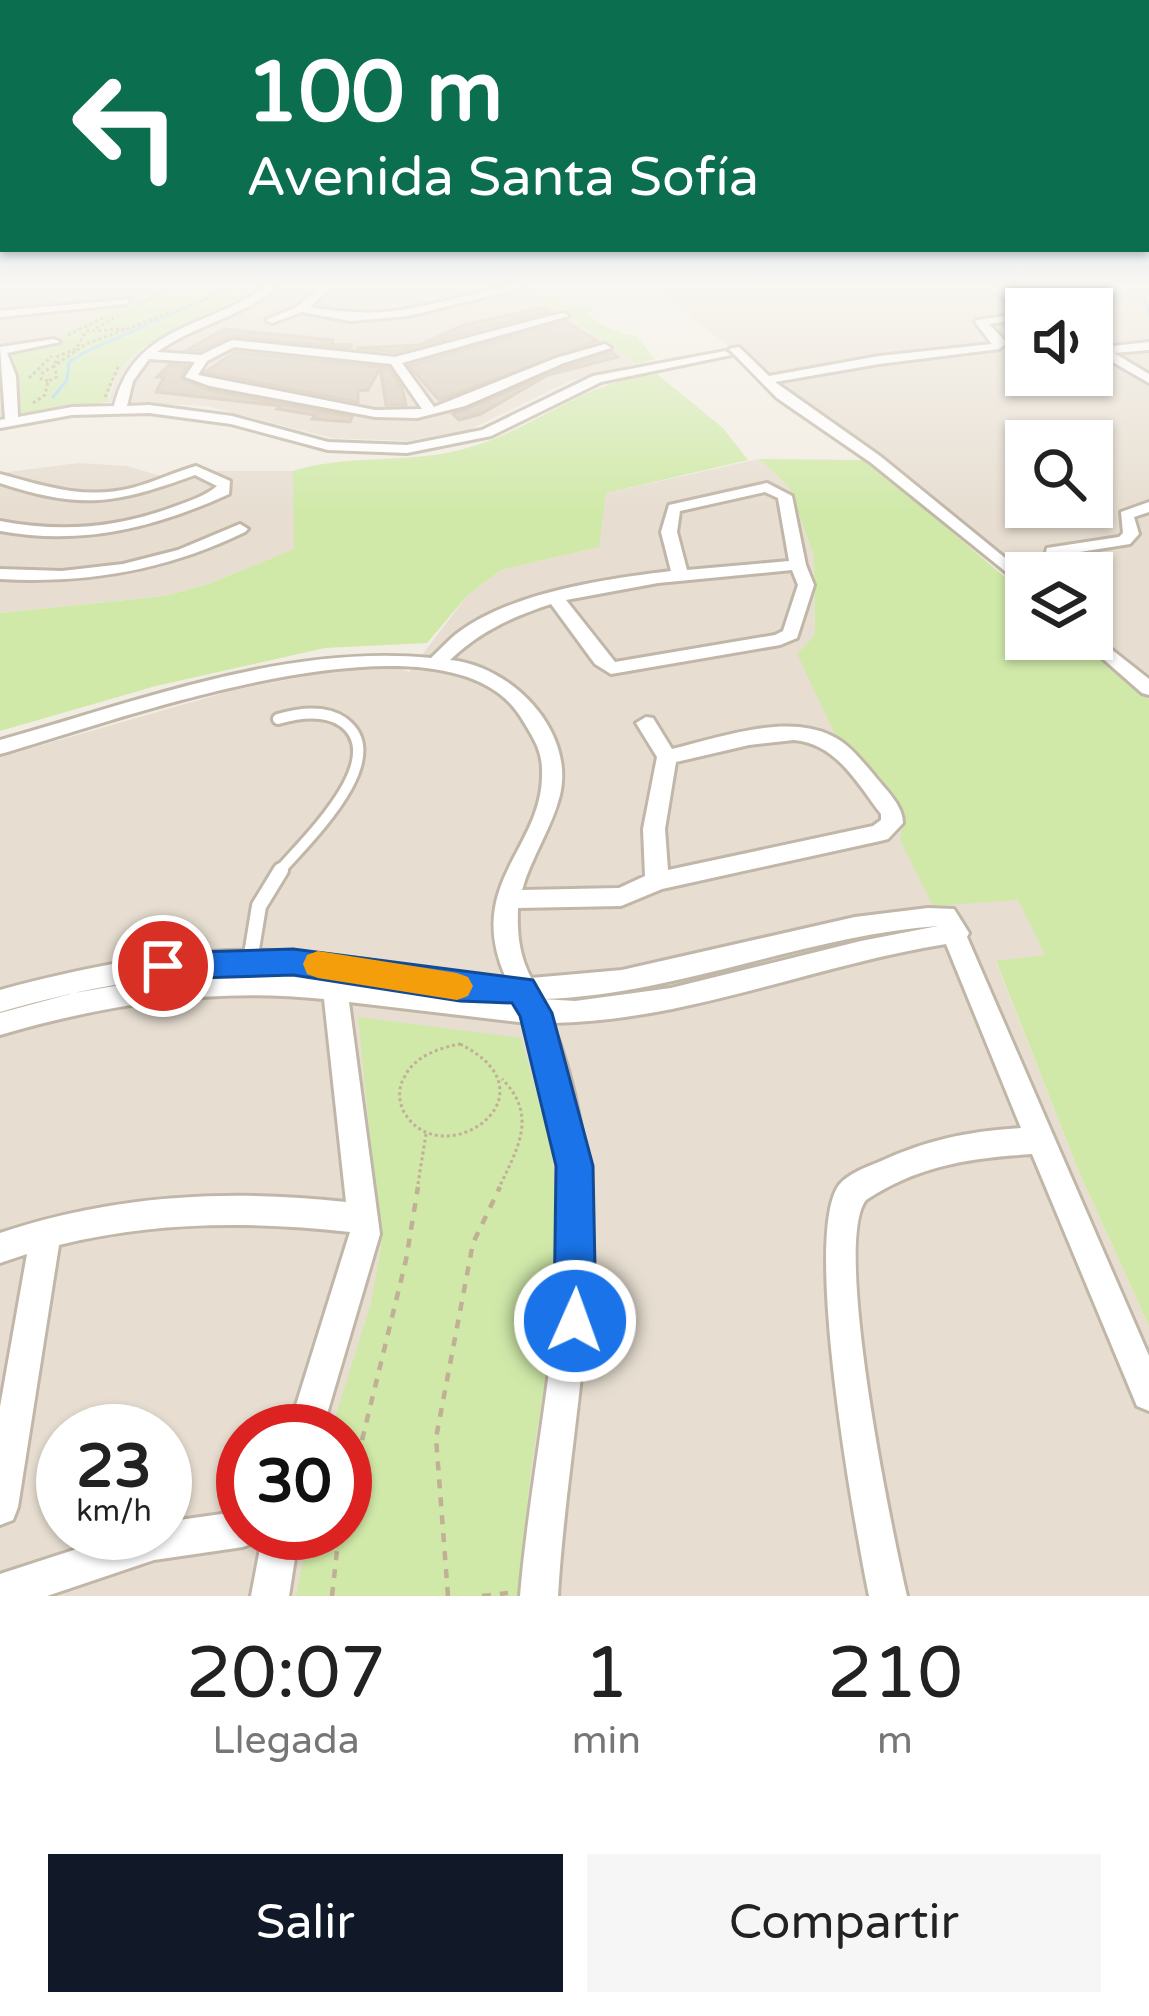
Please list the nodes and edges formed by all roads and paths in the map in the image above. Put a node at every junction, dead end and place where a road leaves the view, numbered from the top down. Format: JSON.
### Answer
{"nodes":[{"id":1,"x":6,"y":361,"type":"edge"},
{"id":2,"x":43,"y":361,"type":"edge"},
{"id":3,"x":53,"y":361,"type":"edge"},
{"id":4,"x":139,"y":361,"type":"edge"},
{"id":5,"x":202,"y":361,"type":"edge"},
{"id":6,"x":366,"y":361,"type":"edge"},
{"id":7,"x":421,"y":361,"type":"edge"},
{"id":8,"x":548,"y":361,"type":"edge"},
{"id":9,"x":683,"y":361,"type":"edge"},
{"id":10,"x":742,"y":361,"type":"edge"},
{"id":11,"x":871,"y":361,"type":"edge"},
{"id":12,"x":54,"y":366,"type":"junction"},
{"id":13,"x":399,"y":366,"type":"junction"},
{"id":14,"x":1141,"y":366,"type":"edge"},
{"id":15,"x":1149,"y":379,"type":"edge"},
{"id":16,"x":766,"y":380,"type":"junction"},
{"id":17,"x":48,"y":381,"type":"junction"},
{"id":18,"x":5,"y":391,"type":"edge"},
{"id":19,"x":120,"y":408,"type":"junction"},
{"id":20,"x":32,"y":410,"type":"dead end"},
{"id":21,"x":430,"y":411,"type":"junction"},
{"id":22,"x":6,"y":422,"type":"edge"},
{"id":23,"x":0,"y":478,"type":"edge"},
{"id":24,"x":1149,"y":507,"type":"edge"},
{"id":25,"x":0,"y":526,"type":"edge"},
{"id":26,"x":240,"y":529,"type":"dead end"},
{"id":27,"x":1053,"y":552,"type":"edge"},
{"id":28,"x":798,"y":565,"type":"junction"},
{"id":29,"x":1005,"y":565,"type":"edge"},
{"id":30,"x":680,"y":573,"type":"junction"},
{"id":31,"x":0,"y":574,"type":"edge"},
{"id":32,"x":556,"y":600,"type":"junction"},
{"id":33,"x":1113,"y":658,"type":"edge"},
{"id":34,"x":438,"y":662,"type":"junction"},
{"id":35,"x":1149,"y":689,"type":"edge"},
{"id":36,"x":278,"y":719,"type":"dead end"},
{"id":37,"x":646,"y":723,"type":"dead end"},
{"id":38,"x":0,"y":748,"type":"edge"},
{"id":39,"x":667,"y":758,"type":"junction"},
{"id":40,"x":657,"y":881,"type":"junction"},
{"id":41,"x":506,"y":899,"type":"junction"},
{"id":42,"x":250,"y":961,"type":"junction"},
{"id":43,"x":335,"y":977,"type":"junction"},
{"id":44,"x":0,"y":1001,"type":"edge"},
{"id":45,"x":528,"y":1001,"type":"junction"},
{"id":46,"x":0,"y":1024,"type":"edge"},
{"id":47,"x":502,"y":1079,"type":"junction"},
{"id":48,"x":426,"y":1133,"type":"junction"},
{"id":49,"x":1040,"y":1140,"type":"junction"},
{"id":50,"x":365,"y":1220,"type":"junction"},
{"id":51,"x":46,"y":1233,"type":"junction"},
{"id":52,"x":0,"y":1248,"type":"edge"},
{"id":53,"x":1149,"y":1394,"type":"edge"},
{"id":54,"x":314,"y":1404,"type":"edge"},
{"id":55,"x":371,"y":1404,"type":"edge"},
{"id":56,"x":0,"y":1507,"type":"edge"},
{"id":57,"x":216,"y":1533,"type":"edge"},
{"id":58,"x":276,"y":1560,"type":"edge"},
{"id":59,"x":336,"y":1560,"type":"edge"},
{"id":60,"x":0,"y":1593,"type":"edge"},
{"id":61,"x":270,"y":1596,"type":"edge"},
{"id":62,"x":332,"y":1596,"type":"edge"},
{"id":63,"x":448,"y":1596,"type":"edge"},
{"id":64,"x":539,"y":1596,"type":"edge"},
{"id":65,"x":888,"y":1596,"type":"edge"}],
"edges":[{"from":1,"to":18,"type":"street"},
{"from":2,"to":18,"type":"path"},
{"from":3,"to":12,"type":"path"},
{"from":4,"to":19,"type":"street"},
{"from":5,"to":21,"type":"street"},
{"from":6,"to":13,"type":"street"},
{"from":7,"to":13,"type":"street"},
{"from":8,"to":21,"type":"street"},
{"from":9,"to":19,"type":"street"},
{"from":10,"to":16,"type":"street"},
{"from":11,"to":16,"type":"street"},
{"from":12,"to":17,"type":"path"},
{"from":12,"to":17,"type":"path"},
{"from":13,"to":21,"type":"street"},
{"from":14,"to":15,"type":"street"},
{"from":16,"to":29,"type":"street"},
{"from":17,"to":20,"type":"path"},
{"from":18,"to":22,"type":"street"},
{"from":19,"to":22,"type":"street"},
{"from":23,"to":25,"type":"street"},
{"from":24,"to":27,"type":"street"},
{"from":26,"to":31,"type":"street"},
{"from":28,"to":30,"type":"street"},
{"from":28,"to":30,"type":"street"},
{"from":28,"to":32,"type":"street"},
{"from":30,"to":32,"type":"street"},
{"from":32,"to":34,"type":"street"},
{"from":33,"to":35,"type":"street"},
{"from":34,"to":38,"type":"street"},
{"from":34,"to":41,"type":"street"},
{"from":36,"to":42,"type":"lane"},
{"from":37,"to":39,"type":"street"},
{"from":39,"to":40,"type":"street"},
{"from":39,"to":40,"type":"street"},
{"from":40,"to":41,"type":"street"},
{"from":41,"to":45,"type":"street"},
{"from":42,"to":43,"type":"street"},
{"from":42,"to":44,"type":"street"},
{"from":43,"to":45,"type":"street"},
{"from":43,"to":46,"type":"street"},
{"from":43,"to":50,"type":"street"},
{"from":45,"to":49,"type":"street"},
{"from":45,"to":64,"type":"street"},
{"from":47,"to":48,"type":"path"},
{"from":47,"to":48,"type":"path"},
{"from":47,"to":63,"type":"path"},
{"from":48,"to":55,"type":"path"},
{"from":49,"to":53,"type":"street"},
{"from":49,"to":65,"type":"street"},
{"from":50,"to":51,"type":"street"},
{"from":50,"to":54,"type":"street"},
{"from":51,"to":52,"type":"street"},
{"from":51,"to":56,"type":"street"},
{"from":57,"to":60,"type":"street"},
{"from":58,"to":61,"type":"street"},
{"from":59,"to":62,"type":"path"}]}
